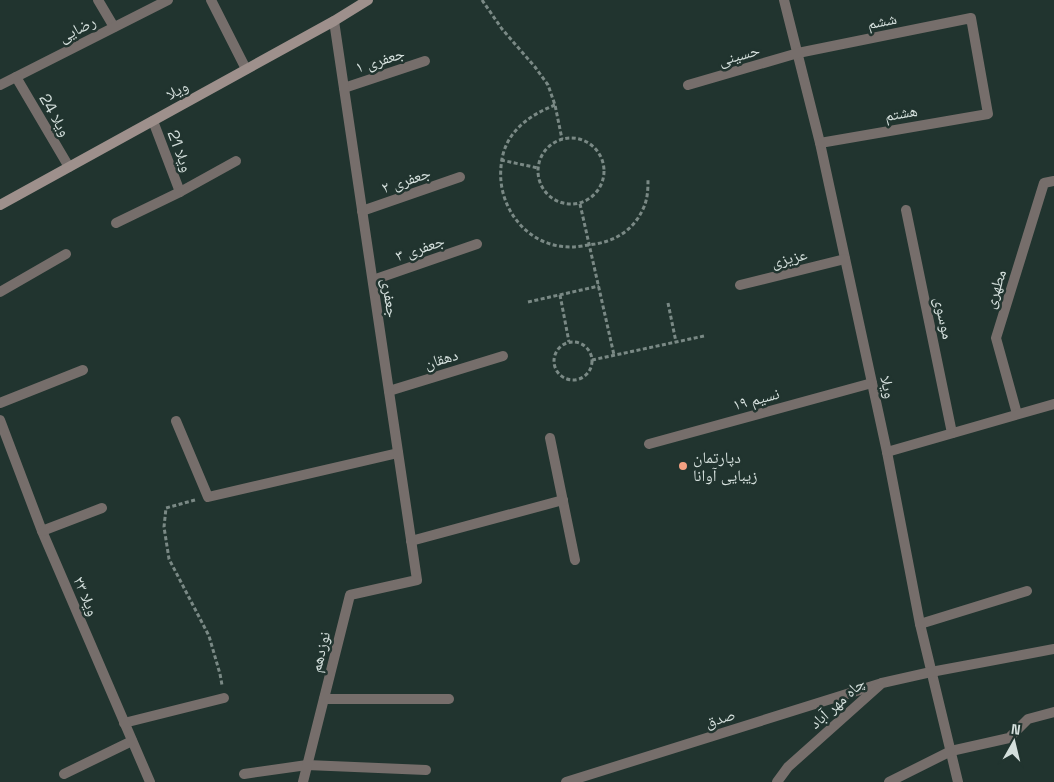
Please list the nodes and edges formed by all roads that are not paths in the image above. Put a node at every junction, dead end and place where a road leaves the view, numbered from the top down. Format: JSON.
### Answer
{"nodes":[{"id":1,"x":98,"y":0,"type":"edge"},
{"id":2,"x":168,"y":0,"type":"edge"},
{"id":3,"x":211,"y":0,"type":"edge"},
{"id":4,"x":368,"y":0,"type":"edge"},
{"id":5,"x":784,"y":0,"type":"edge"},
{"id":6,"x":334,"y":20,"type":"junction"},
{"id":7,"x":114,"y":27,"type":"junction"},
{"id":8,"x":798,"y":53,"type":"junction"},
{"id":9,"x":425,"y":61,"type":"dead end"},
{"id":10,"x":246,"y":69,"type":"junction"},
{"id":11,"x":16,"y":77,"type":"junction"},
{"id":12,"x":0,"y":85,"type":"edge"},
{"id":13,"x":688,"y":85,"type":"dead end"},
{"id":14,"x":344,"y":88,"type":"junction"},
{"id":15,"x":988,"y":114,"type":"joint"},
{"id":16,"x":152,"y":121,"type":"junction"},
{"id":17,"x":820,"y":143,"type":"junction"},
{"id":18,"x":236,"y":161,"type":"dead end"},
{"id":19,"x":69,"y":167,"type":"junction"},
{"id":20,"x":460,"y":177,"type":"dead end"},
{"id":21,"x":1054,"y":181,"type":"edge"},
{"id":22,"x":180,"y":192,"type":"junction"},
{"id":23,"x":0,"y":205,"type":"edge"},
{"id":24,"x":906,"y":210,"type":"dead end"},
{"id":25,"x":362,"y":211,"type":"junction"},
{"id":26,"x":116,"y":223,"type":"dead end"},
{"id":27,"x":477,"y":244,"type":"dead end"},
{"id":28,"x":66,"y":254,"type":"dead end"},
{"id":29,"x":845,"y":259,"type":"junction"},
{"id":30,"x":372,"y":280,"type":"junction"},
{"id":31,"x":740,"y":285,"type":"dead end"},
{"id":32,"x":0,"y":292,"type":"edge"},
{"id":33,"x":503,"y":356,"type":"dead end"},
{"id":34,"x":83,"y":370,"type":"dead end"},
{"id":35,"x":872,"y":383,"type":"junction"},
{"id":36,"x":389,"y":391,"type":"junction"},
{"id":37,"x":0,"y":403,"type":"edge"},
{"id":38,"x":1054,"y":404,"type":"edge"},
{"id":39,"x":1017,"y":414,"type":"junction"},
{"id":40,"x":0,"y":420,"type":"edge"},
{"id":41,"x":176,"y":421,"type":"dead end"},
{"id":42,"x":952,"y":433,"type":"junction"},
{"id":43,"x":550,"y":438,"type":"dead end"},
{"id":44,"x":649,"y":444,"type":"dead end"},
{"id":45,"x":886,"y":452,"type":"junction"},
{"id":46,"x":398,"y":453,"type":"junction"},
{"id":47,"x":563,"y":500,"type":"junction"},
{"id":48,"x":102,"y":508,"type":"dead end"},
{"id":49,"x":42,"y":531,"type":"junction"},
{"id":50,"x":411,"y":541,"type":"junction"},
{"id":51,"x":576,"y":560,"type":"dead end"},
{"id":52,"x":417,"y":580,"type":"joint"},
{"id":53,"x":1027,"y":591,"type":"dead end"},
{"id":54,"x":920,"y":624,"type":"junction"},
{"id":55,"x":1054,"y":649,"type":"edge"},
{"id":56,"x":932,"y":672,"type":"junction"},
{"id":57,"x":882,"y":683,"type":"junction"},
{"id":58,"x":224,"y":698,"type":"road end"},
{"id":59,"x":324,"y":699,"type":"junction"},
{"id":60,"x":449,"y":699,"type":"dead end"},
{"id":61,"x":1054,"y":712,"type":"edge"},
{"id":62,"x":124,"y":723,"type":"junction"},
{"id":63,"x":132,"y":741,"type":"junction"},
{"id":64,"x":951,"y":750,"type":"junction"},
{"id":65,"x":307,"y":765,"type":"junction"},
{"id":66,"x":426,"y":770,"type":"dead end"},
{"id":67,"x":64,"y":774,"type":"dead end"},
{"id":68,"x":244,"y":774,"type":"dead end"},
{"id":69,"x":150,"y":782,"type":"edge"},
{"id":70,"x":303,"y":782,"type":"edge"},
{"id":71,"x":566,"y":782,"type":"edge"},
{"id":72,"x":777,"y":782,"type":"edge"},
{"id":73,"x":889,"y":782,"type":"edge"},
{"id":74,"x":958,"y":782,"type":"edge"}],
"edges":[{"from":1,"to":7,"type":"street"},
{"from":2,"to":7,"type":"street","name":"رضایی"},
{"from":3,"to":10,"type":"street"},
{"from":4,"to":6,"type":"street","name":"ویلا"},
{"from":5,"to":8,"type":"street","name":"ویلا"},
{"from":6,"to":10,"type":"street","name":"ویلا"},
{"from":6,"to":14,"type":"street","name":"جعفری"},
{"from":7,"to":11,"type":"street","name":"رضایی"},
{"from":8,"to":13,"type":"street","name":"حسینی"},
{"from":8,"to":15,"type":"street","name":"ششم"},
{"from":8,"to":17,"type":"street","name":"ویلا"},
{"from":9,"to":14,"type":"street","name":"جعفری ۱"},
{"from":10,"to":16,"type":"street","name":"ویلا"},
{"from":11,"to":12,"type":"street","name":"رضایی"},
{"from":11,"to":19,"type":"street","name":"ویلا 24"},
{"from":14,"to":25,"type":"street","name":"جعفری"},
{"from":15,"to":17,"type":"street","name":"هشتم"},
{"from":16,"to":19,"type":"street","name":"ویلا"},
{"from":16,"to":22,"type":"street","name":"ویلا 21"},
{"from":17,"to":29,"type":"street","name":"ویلا"},
{"from":18,"to":22,"type":"street","name":"ویلا 21"},
{"from":19,"to":23,"type":"street","name":"ویلا"},
{"from":20,"to":25,"type":"street","name":"جعفری ۲"},
{"from":21,"to":39,"type":"street","name":"مطهری"},
{"from":22,"to":26,"type":"street","name":"ویلا 21"},
{"from":24,"to":42,"type":"street","name":"موسوی"},
{"from":25,"to":30,"type":"street","name":"جعفری"},
{"from":27,"to":30,"type":"street","name":"جعفری ۳"},
{"from":28,"to":32,"type":"street"},
{"from":29,"to":31,"type":"street","name":"عزیزی"},
{"from":29,"to":35,"type":"street","name":"ویلا"},
{"from":30,"to":36,"type":"street","name":"جعفری"},
{"from":33,"to":36,"type":"street","name":"دهقان"},
{"from":34,"to":37,"type":"street"},
{"from":35,"to":44,"type":"street","name":"نسیم ۱۹"},
{"from":35,"to":45,"type":"street","name":"ویلا"},
{"from":36,"to":46,"type":"street","name":"جعفری"},
{"from":38,"to":39,"type":"street"},
{"from":39,"to":42,"type":"street"},
{"from":40,"to":49,"type":"street","name":"ویلا ۲۳"},
{"from":41,"to":46,"type":"street"},
{"from":42,"to":45,"type":"street"},
{"from":43,"to":47,"type":"street"},
{"from":45,"to":54,"type":"street","name":"ویلا"},
{"from":46,"to":50,"type":"street","name":"جعفری"},
{"from":47,"to":50,"type":"street"},
{"from":47,"to":51,"type":"street"},
{"from":48,"to":49,"type":"street"},
{"from":49,"to":62,"type":"street","name":"ویلا ۲۳"},
{"from":50,"to":52,"type":"street","name":"جعفری"},
{"from":52,"to":59,"type":"street","name":"نوزدهم"},
{"from":53,"to":54,"type":"street"},
{"from":54,"to":56,"type":"street","name":"ویلا"},
{"from":55,"to":56,"type":"street","name":"چاه مهر آباد"},
{"from":56,"to":57,"type":"street","name":"چاه مهر آباد"},
{"from":56,"to":64,"type":"street","name":"ویلا"},
{"from":57,"to":71,"type":"street","name":"صدق"},
{"from":57,"to":72,"type":"street","name":"چاه مهر آباد"},
{"from":58,"to":62,"type":"street"},
{"from":59,"to":60,"type":"street"},
{"from":59,"to":65,"type":"street","name":"نوزدهم"},
{"from":61,"to":64,"type":"street"},
{"from":62,"to":63,"type":"street","name":"ویلا ۲۳"},
{"from":63,"to":67,"type":"street"},
{"from":63,"to":69,"type":"street","name":"ویلا ۲۳"},
{"from":64,"to":73,"type":"street"},
{"from":64,"to":74,"type":"street","name":"ویلا"},
{"from":65,"to":66,"type":"street"},
{"from":65,"to":68,"type":"street"},
{"from":65,"to":70,"type":"street","name":"نوزدهم"}]}
